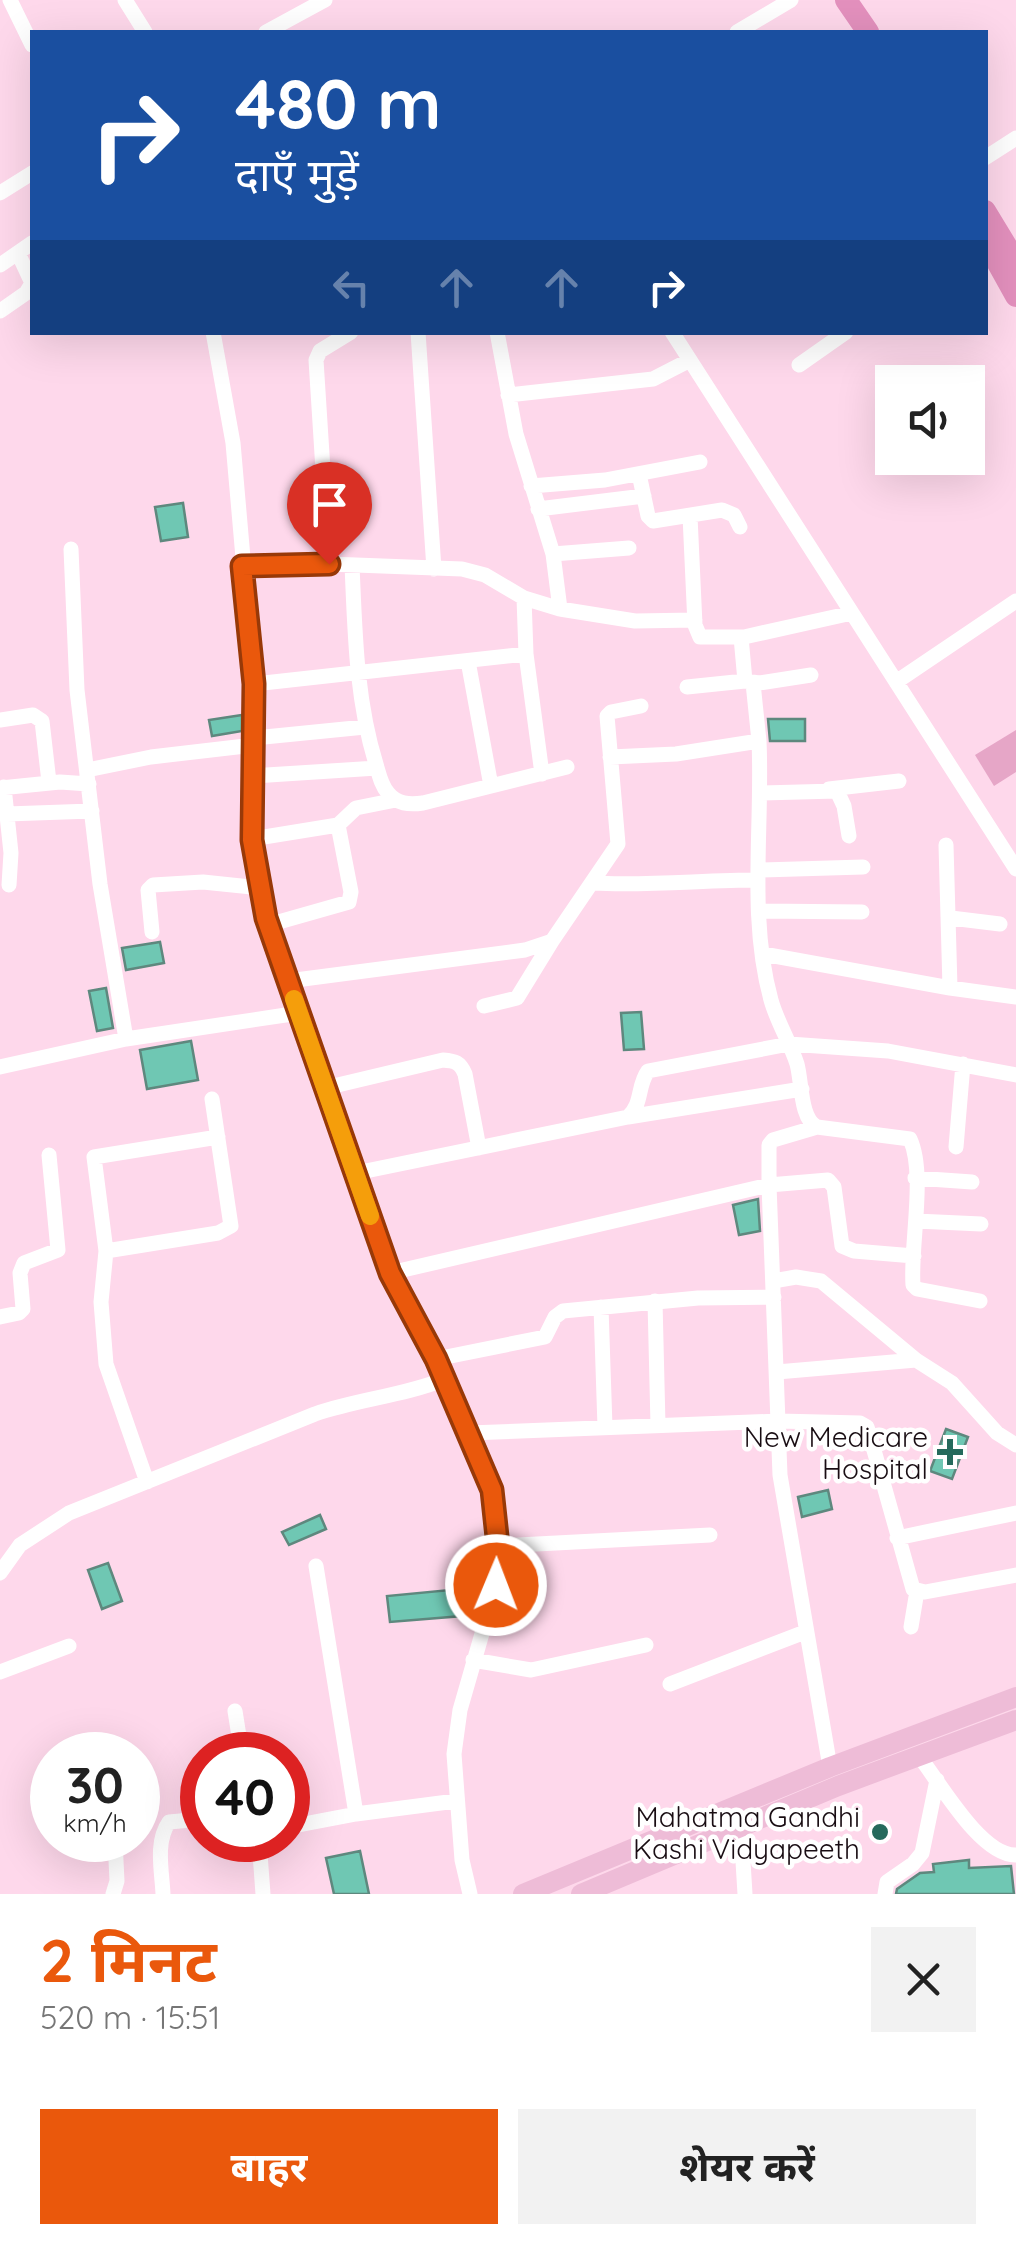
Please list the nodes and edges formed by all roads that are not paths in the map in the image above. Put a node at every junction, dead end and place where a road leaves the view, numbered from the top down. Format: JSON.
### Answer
{"nodes":[{"id":1,"x":10,"y":0,"type":"edge"},
{"id":2,"x":125,"y":0,"type":"edge"},
{"id":3,"x":324,"y":0,"type":"edge"},
{"id":4,"x":791,"y":0,"type":"edge"},
{"id":5,"x":828,"y":0,"type":"edge"},
{"id":6,"x":846,"y":0,"type":"edge"},
{"id":7,"x":145,"y":30,"type":"edge"},
{"id":8,"x":270,"y":30,"type":"edge"},
{"id":9,"x":740,"y":30,"type":"edge"},
{"id":10,"x":849,"y":30,"type":"edge"},
{"id":11,"x":867,"y":30,"type":"edge"},
{"id":12,"x":30,"y":41,"type":"edge"},
{"id":13,"x":1016,"y":138,"type":"edge"},
{"id":14,"x":988,"y":156,"type":"edge"},
{"id":15,"x":30,"y":174,"type":"edge"},
{"id":16,"x":0,"y":194,"type":"edge"},
{"id":17,"x":988,"y":228,"type":"edge"},
{"id":18,"x":30,"y":245,"type":"edge"},
{"id":19,"x":18,"y":253,"type":"junction"},
{"id":20,"x":1016,"y":262,"type":"edge"},
{"id":21,"x":0,"y":265,"type":"edge"},
{"id":22,"x":30,"y":274,"type":"edge"},
{"id":23,"x":30,"y":286,"type":"edge"},
{"id":24,"x":1016,"y":296,"type":"edge"},
{"id":25,"x":0,"y":310,"type":"edge"},
{"id":26,"x":215,"y":335,"type":"edge"},
{"id":27,"x":345,"y":335,"type":"edge"},
{"id":28,"x":418,"y":335,"type":"edge"},
{"id":29,"x":497,"y":335,"type":"edge"},
{"id":30,"x":674,"y":335,"type":"edge"},
{"id":31,"x":842,"y":335,"type":"edge"},
{"id":32,"x":690,"y":360,"type":"junction"},
{"id":33,"x":798,"y":365,"type":"dead end"},
{"id":34,"x":508,"y":395,"type":"junction"},
{"id":35,"x":700,"y":462,"type":"dead end"},
{"id":36,"x":639,"y":474,"type":"junction"},
{"id":37,"x":531,"y":486,"type":"junction"},
{"id":38,"x":644,"y":496,"type":"junction"},
{"id":39,"x":538,"y":508,"type":"junction"},
{"id":40,"x":690,"y":516,"type":"junction"},
{"id":41,"x":740,"y":527,"type":"dead end"},
{"id":42,"x":629,"y":548,"type":"dead end"},
{"id":43,"x":71,"y":550,"type":"dead end"},
{"id":44,"x":553,"y":554,"type":"junction"},
{"id":45,"x":329,"y":564,"type":"junction"},
{"id":46,"x":352,"y":565,"type":"junction"},
{"id":47,"x":242,"y":566,"type":"junction"},
{"id":48,"x":434,"y":568,"type":"junction"},
{"id":49,"x":524,"y":598,"type":"junction"},
{"id":50,"x":1016,"y":601,"type":"edge"},
{"id":51,"x":560,"y":608,"type":"junction"},
{"id":52,"x":852,"y":613,"type":"junction"},
{"id":53,"x":695,"y":620,"type":"junction"},
{"id":54,"x":741,"y":637,"type":"junction"},
{"id":55,"x":526,"y":654,"type":"junction"},
{"id":56,"x":468,"y":660,"type":"junction"},
{"id":57,"x":357,"y":672,"type":"junction"},
{"id":58,"x":811,"y":675,"type":"dead end"},
{"id":59,"x":749,"y":682,"type":"junction"},
{"id":60,"x":896,"y":682,"type":"junction"},
{"id":61,"x":254,"y":684,"type":"junction"},
{"id":62,"x":688,"y":687,"type":"dead end"},
{"id":63,"x":641,"y":706,"type":"dead end"},
{"id":64,"x":0,"y":720,"type":"edge"},
{"id":65,"x":365,"y":727,"type":"junction"},
{"id":66,"x":759,"y":741,"type":"junction"},
{"id":67,"x":254,"y":742,"type":"junction"},
{"id":68,"x":610,"y":757,"type":"junction"},
{"id":69,"x":568,"y":767,"type":"dead end"},
{"id":70,"x":378,"y":768,"type":"junction"},
{"id":71,"x":542,"y":774,"type":"junction"},
{"id":72,"x":252,"y":776,"type":"junction"},
{"id":73,"x":88,"y":778,"type":"junction"},
{"id":74,"x":49,"y":782,"type":"junction"},
{"id":75,"x":899,"y":782,"type":"dead end"},
{"id":76,"x":491,"y":786,"type":"junction"},
{"id":77,"x":2,"y":787,"type":"edge"},
{"id":78,"x":829,"y":789,"type":"junction"},
{"id":79,"x":762,"y":793,"type":"junction"},
{"id":80,"x":396,"y":800,"type":"junction"},
{"id":81,"x":92,"y":811,"type":"junction"},
{"id":82,"x":7,"y":814,"type":"junction"},
{"id":83,"x":338,"y":824,"type":"junction"},
{"id":84,"x":849,"y":836,"type":"dead end"},
{"id":85,"x":252,"y":840,"type":"junction"},
{"id":86,"x":946,"y":845,"type":"dead end"},
{"id":87,"x":1010,"y":846,"type":"edge"},
{"id":88,"x":864,"y":867,"type":"dead end"},
{"id":89,"x":1016,"y":869,"type":"edge"},
{"id":90,"x":758,"y":875,"type":"junction"},
{"id":91,"x":593,"y":883,"type":"junction"},
{"id":92,"x":9,"y":885,"type":"dead end"},
{"id":93,"x":260,"y":888,"type":"junction"},
{"id":94,"x":760,"y":911,"type":"junction"},
{"id":95,"x":862,"y":912,"type":"dead end"},
{"id":96,"x":951,"y":918,"type":"junction"},
{"id":97,"x":1000,"y":924,"type":"dead end"},
{"id":98,"x":268,"y":925,"type":"junction"},
{"id":99,"x":152,"y":932,"type":"dead end"},
{"id":100,"x":552,"y":941,"type":"junction"},
{"id":101,"x":763,"y":954,"type":"junction"},
{"id":102,"x":288,"y":982,"type":"junction"},
{"id":103,"x":950,"y":988,"type":"junction"},
{"id":104,"x":1016,"y":997,"type":"edge"},
{"id":105,"x":484,"y":1006,"type":"dead end"},
{"id":106,"x":299,"y":1013,"type":"junction"},
{"id":107,"x":126,"y":1039,"type":"junction"},
{"id":108,"x":789,"y":1044,"type":"junction"},
{"id":109,"x":963,"y":1064,"type":"junction"},
{"id":110,"x":0,"y":1067,"type":"edge"},
{"id":111,"x":1016,"y":1075,"type":"edge"},
{"id":112,"x":325,"y":1088,"type":"junction"},
{"id":113,"x":802,"y":1089,"type":"junction"},
{"id":114,"x":212,"y":1099,"type":"dead end"},
{"id":115,"x":628,"y":1116,"type":"junction"},
{"id":116,"x":816,"y":1127,"type":"junction"},
{"id":117,"x":218,"y":1137,"type":"junction"},
{"id":118,"x":956,"y":1147,"type":"dead end"},
{"id":119,"x":479,"y":1148,"type":"junction"},
{"id":120,"x":49,"y":1155,"type":"dead end"},
{"id":121,"x":356,"y":1173,"type":"junction"},
{"id":122,"x":915,"y":1178,"type":"junction"},
{"id":123,"x":972,"y":1182,"type":"dead end"},
{"id":124,"x":769,"y":1185,"type":"junction"},
{"id":125,"x":916,"y":1221,"type":"junction"},
{"id":126,"x":982,"y":1224,"type":"dead end"},
{"id":127,"x":106,"y":1252,"type":"junction"},
{"id":128,"x":914,"y":1256,"type":"junction"},
{"id":129,"x":390,"y":1273,"type":"junction"},
{"id":130,"x":774,"y":1289,"type":"junction"},
{"id":131,"x":980,"y":1301,"type":"dead end"},
{"id":132,"x":655,"y":1302,"type":"junction"},
{"id":133,"x":602,"y":1306,"type":"junction"},
{"id":134,"x":0,"y":1317,"type":"edge"},
{"id":135,"x":436,"y":1359,"type":"junction"},
{"id":136,"x":916,"y":1360,"type":"junction"},
{"id":137,"x":777,"y":1372,"type":"junction"},
{"id":138,"x":445,"y":1378,"type":"junction"},
{"id":139,"x":779,"y":1421,"type":"junction"},
{"id":140,"x":658,"y":1426,"type":"junction"},
{"id":141,"x":605,"y":1427,"type":"junction"},
{"id":142,"x":469,"y":1433,"type":"junction"},
{"id":143,"x":1016,"y":1445,"type":"edge"},
{"id":144,"x":147,"y":1482,"type":"junction"},
{"id":145,"x":1016,"y":1513,"type":"edge"},
{"id":146,"x":710,"y":1535,"type":"dead end"},
{"id":147,"x":897,"y":1538,"type":"junction"},
{"id":148,"x":498,"y":1546,"type":"junction"},
{"id":149,"x":316,"y":1566,"type":"dead end"},
{"id":150,"x":0,"y":1573,"type":"edge"},
{"id":151,"x":1016,"y":1575,"type":"edge"},
{"id":152,"x":917,"y":1591,"type":"junction"},
{"id":153,"x":911,"y":1627,"type":"dead end"},
{"id":154,"x":805,"y":1632,"type":"junction"},
{"id":155,"x":646,"y":1645,"type":"dead end"},
{"id":156,"x":70,"y":1646,"type":"dead end"},
{"id":157,"x":473,"y":1660,"type":"junction"},
{"id":158,"x":0,"y":1672,"type":"edge"},
{"id":159,"x":670,"y":1684,"type":"dead end"},
{"id":160,"x":1016,"y":1697,"type":"edge"},
{"id":161,"x":235,"y":1712,"type":"dead end"},
{"id":162,"x":1016,"y":1720,"type":"edge"},
{"id":163,"x":238,"y":1732,"type":"edge"},
{"id":164,"x":919,"y":1756,"type":"junction"},
{"id":165,"x":830,"y":1766,"type":"junction"},
{"id":166,"x":937,"y":1780,"type":"junction"},
{"id":167,"x":456,"y":1801,"type":"junction"},
{"id":168,"x":356,"y":1814,"type":"junction"},
{"id":169,"x":180,"y":1821,"type":"edge"},
{"id":170,"x":310,"y":1823,"type":"edge"},
{"id":171,"x":740,"y":1828,"type":"junction"},
{"id":172,"x":1016,"y":1855,"type":"edge"},
{"id":173,"x":117,"y":1862,"type":"edge"},
{"id":174,"x":261,"y":1862,"type":"edge"},
{"id":175,"x":114,"y":1894,"type":"edge"},
{"id":176,"x":163,"y":1894,"type":"edge"},
{"id":177,"x":264,"y":1894,"type":"edge"},
{"id":178,"x":470,"y":1894,"type":"edge"},
{"id":179,"x":523,"y":1894,"type":"edge"},
{"id":180,"x":581,"y":1894,"type":"edge"},
{"id":181,"x":745,"y":1894,"type":"edge"},
{"id":182,"x":885,"y":1894,"type":"edge"}],
"edges":[{"from":1,"to":12,"type":"street"},
{"from":2,"to":7,"type":"street"},
{"from":3,"to":8,"type":"street"},
{"from":4,"to":9,"type":"street"},
{"from":5,"to":10,"type":"highway"},
{"from":6,"to":11,"type":"highway"},
{"from":13,"to":14,"type":"street"},
{"from":15,"to":16,"type":"street"},
{"from":17,"to":20,"type":"highway"},
{"from":17,"to":24,"type":"highway"},
{"from":18,"to":19,"type":"street"},
{"from":19,"to":21,"type":"street"},
{"from":19,"to":22,"type":"street"},
{"from":23,"to":25,"type":"street"},
{"from":26,"to":47,"type":"street"},
{"from":27,"to":45,"type":"street"},
{"from":28,"to":48,"type":"street"},
{"from":29,"to":34,"type":"street"},
{"from":30,"to":32,"type":"street"},
{"from":31,"to":33,"type":"street"},
{"from":32,"to":34,"type":"street"},
{"from":32,"to":52,"type":"street"},
{"from":34,"to":37,"type":"street"},
{"from":35,"to":36,"type":"street"},
{"from":36,"to":37,"type":"street"},
{"from":36,"to":38,"type":"street"},
{"from":37,"to":39,"type":"street"},
{"from":38,"to":39,"type":"street"},
{"from":38,"to":40,"type":"street"},
{"from":39,"to":44,"type":"street"},
{"from":40,"to":41,"type":"street"},
{"from":40,"to":53,"type":"street"},
{"from":42,"to":44,"type":"street"},
{"from":43,"to":73,"type":"street"},
{"from":44,"to":51,"type":"street"},
{"from":45,"to":46,"type":"street"},
{"from":45,"to":47,"type":"street"},
{"from":46,"to":48,"type":"street"},
{"from":46,"to":57,"type":"street"},
{"from":47,"to":61,"type":"street"},
{"from":48,"to":49,"type":"street"},
{"from":49,"to":51,"type":"street"},
{"from":49,"to":55,"type":"street"},
{"from":50,"to":60,"type":"street"},
{"from":51,"to":53,"type":"street"},
{"from":52,"to":54,"type":"street"},
{"from":52,"to":60,"type":"street"},
{"from":53,"to":54,"type":"street"},
{"from":54,"to":59,"type":"street"},
{"from":55,"to":56,"type":"street"},
{"from":55,"to":71,"type":"street"},
{"from":56,"to":57,"type":"street"},
{"from":56,"to":76,"type":"street"},
{"from":57,"to":61,"type":"street"},
{"from":57,"to":65,"type":"street"},
{"from":58,"to":59,"type":"street"},
{"from":59,"to":62,"type":"street"},
{"from":59,"to":66,"type":"street"},
{"from":60,"to":87,"type":"street"},
{"from":61,"to":67,"type":"street"},
{"from":63,"to":68,"type":"street"},
{"from":64,"to":74,"type":"street"},
{"from":65,"to":67,"type":"street"},
{"from":65,"to":70,"type":"street"},
{"from":66,"to":68,"type":"street"},
{"from":66,"to":79,"type":"street"},
{"from":67,"to":72,"type":"street"},
{"from":67,"to":73,"type":"street"},
{"from":68,"to":91,"type":"street"},
{"from":69,"to":71,"type":"street"},
{"from":70,"to":72,"type":"street"},
{"from":70,"to":80,"type":"street"},
{"from":71,"to":76,"type":"street"},
{"from":72,"to":85,"type":"street"},
{"from":73,"to":74,"type":"street"},
{"from":73,"to":81,"type":"street"},
{"from":74,"to":77,"type":"street"},
{"from":75,"to":78,"type":"street"},
{"from":76,"to":80,"type":"street"},
{"from":77,"to":82,"type":"street"},
{"from":78,"to":79,"type":"street"},
{"from":78,"to":84,"type":"street"},
{"from":79,"to":90,"type":"street"},
{"from":80,"to":83,"type":"street"},
{"from":81,"to":82,"type":"street"},
{"from":81,"to":107,"type":"street"},
{"from":82,"to":92,"type":"street"},
{"from":83,"to":85,"type":"street"},
{"from":83,"to":98,"type":"street"},
{"from":85,"to":93,"type":"street"},
{"from":86,"to":96,"type":"street"},
{"from":87,"to":89,"type":"street"},
{"from":88,"to":90,"type":"street"},
{"from":90,"to":91,"type":"street"},
{"from":90,"to":94,"type":"street"},
{"from":91,"to":100,"type":"street"},
{"from":93,"to":98,"type":"street"},
{"from":93,"to":99,"type":"street"},
{"from":94,"to":95,"type":"street"},
{"from":94,"to":101,"type":"street"},
{"from":96,"to":97,"type":"street"},
{"from":96,"to":103,"type":"street"},
{"from":98,"to":102,"type":"street"},
{"from":100,"to":102,"type":"street"},
{"from":100,"to":105,"type":"street"},
{"from":101,"to":103,"type":"street"},
{"from":101,"to":108,"type":"street"},
{"from":102,"to":106,"type":"street"},
{"from":103,"to":104,"type":"street"},
{"from":106,"to":107,"type":"street"},
{"from":106,"to":112,"type":"street"},
{"from":107,"to":110,"type":"street"},
{"from":108,"to":109,"type":"street"},
{"from":108,"to":113,"type":"street"},
{"from":108,"to":115,"type":"street"},
{"from":109,"to":111,"type":"street"},
{"from":109,"to":118,"type":"street"},
{"from":112,"to":119,"type":"street"},
{"from":112,"to":121,"type":"street"},
{"from":113,"to":115,"type":"street"},
{"from":113,"to":116,"type":"street"},
{"from":114,"to":117,"type":"street"},
{"from":115,"to":119,"type":"street"},
{"from":116,"to":122,"type":"street"},
{"from":116,"to":124,"type":"street"},
{"from":117,"to":127,"type":"street"},
{"from":117,"to":127,"type":"street"},
{"from":119,"to":121,"type":"street"},
{"from":120,"to":134,"type":"street"},
{"from":121,"to":129,"type":"street"},
{"from":122,"to":123,"type":"street"},
{"from":122,"to":125,"type":"street"},
{"from":124,"to":128,"type":"street"},
{"from":124,"to":129,"type":"street"},
{"from":124,"to":130,"type":"street"},
{"from":125,"to":126,"type":"street"},
{"from":125,"to":128,"type":"street"},
{"from":127,"to":144,"type":"street"},
{"from":128,"to":131,"type":"street"},
{"from":129,"to":135,"type":"street"},
{"from":130,"to":132,"type":"street"},
{"from":130,"to":136,"type":"street"},
{"from":130,"to":137,"type":"street"},
{"from":132,"to":133,"type":"street"},
{"from":132,"to":140,"type":"street"},
{"from":133,"to":135,"type":"street"},
{"from":133,"to":141,"type":"street"},
{"from":135,"to":138,"type":"street"},
{"from":136,"to":137,"type":"street"},
{"from":136,"to":143,"type":"street"},
{"from":137,"to":139,"type":"street"},
{"from":138,"to":142,"type":"street"},
{"from":138,"to":144,"type":"street"},
{"from":139,"to":140,"type":"street"},
{"from":139,"to":147,"type":"street"},
{"from":139,"to":154,"type":"street"},
{"from":140,"to":141,"type":"street"},
{"from":141,"to":142,"type":"street"},
{"from":142,"to":148,"type":"street"},
{"from":144,"to":150,"type":"street"},
{"from":145,"to":147,"type":"street"},
{"from":146,"to":148,"type":"street"},
{"from":147,"to":152,"type":"street"},
{"from":148,"to":157,"type":"street"},
{"from":149,"to":168,"type":"street"},
{"from":151,"to":152,"type":"street"},
{"from":152,"to":153,"type":"street"},
{"from":154,"to":159,"type":"street"},
{"from":154,"to":165,"type":"street"},
{"from":155,"to":157,"type":"street"},
{"from":156,"to":158,"type":"street"},
{"from":157,"to":167,"type":"street"},
{"from":160,"to":165,"type":"main road"},
{"from":161,"to":163,"type":"street"},
{"from":162,"to":164,"type":"main road"},
{"from":164,"to":166,"type":"street"},
{"from":164,"to":171,"type":"main road"},
{"from":165,"to":179,"type":"main road"},
{"from":166,"to":172,"type":"street"},
{"from":166,"to":182,"type":"street"},
{"from":167,"to":168,"type":"street"},
{"from":167,"to":178,"type":"street"},
{"from":168,"to":170,"type":"street"},
{"from":169,"to":176,"type":"street"},
{"from":171,"to":180,"type":"main road"},
{"from":171,"to":181,"type":"street"},
{"from":173,"to":175,"type":"street"},
{"from":174,"to":177,"type":"street"}]}
